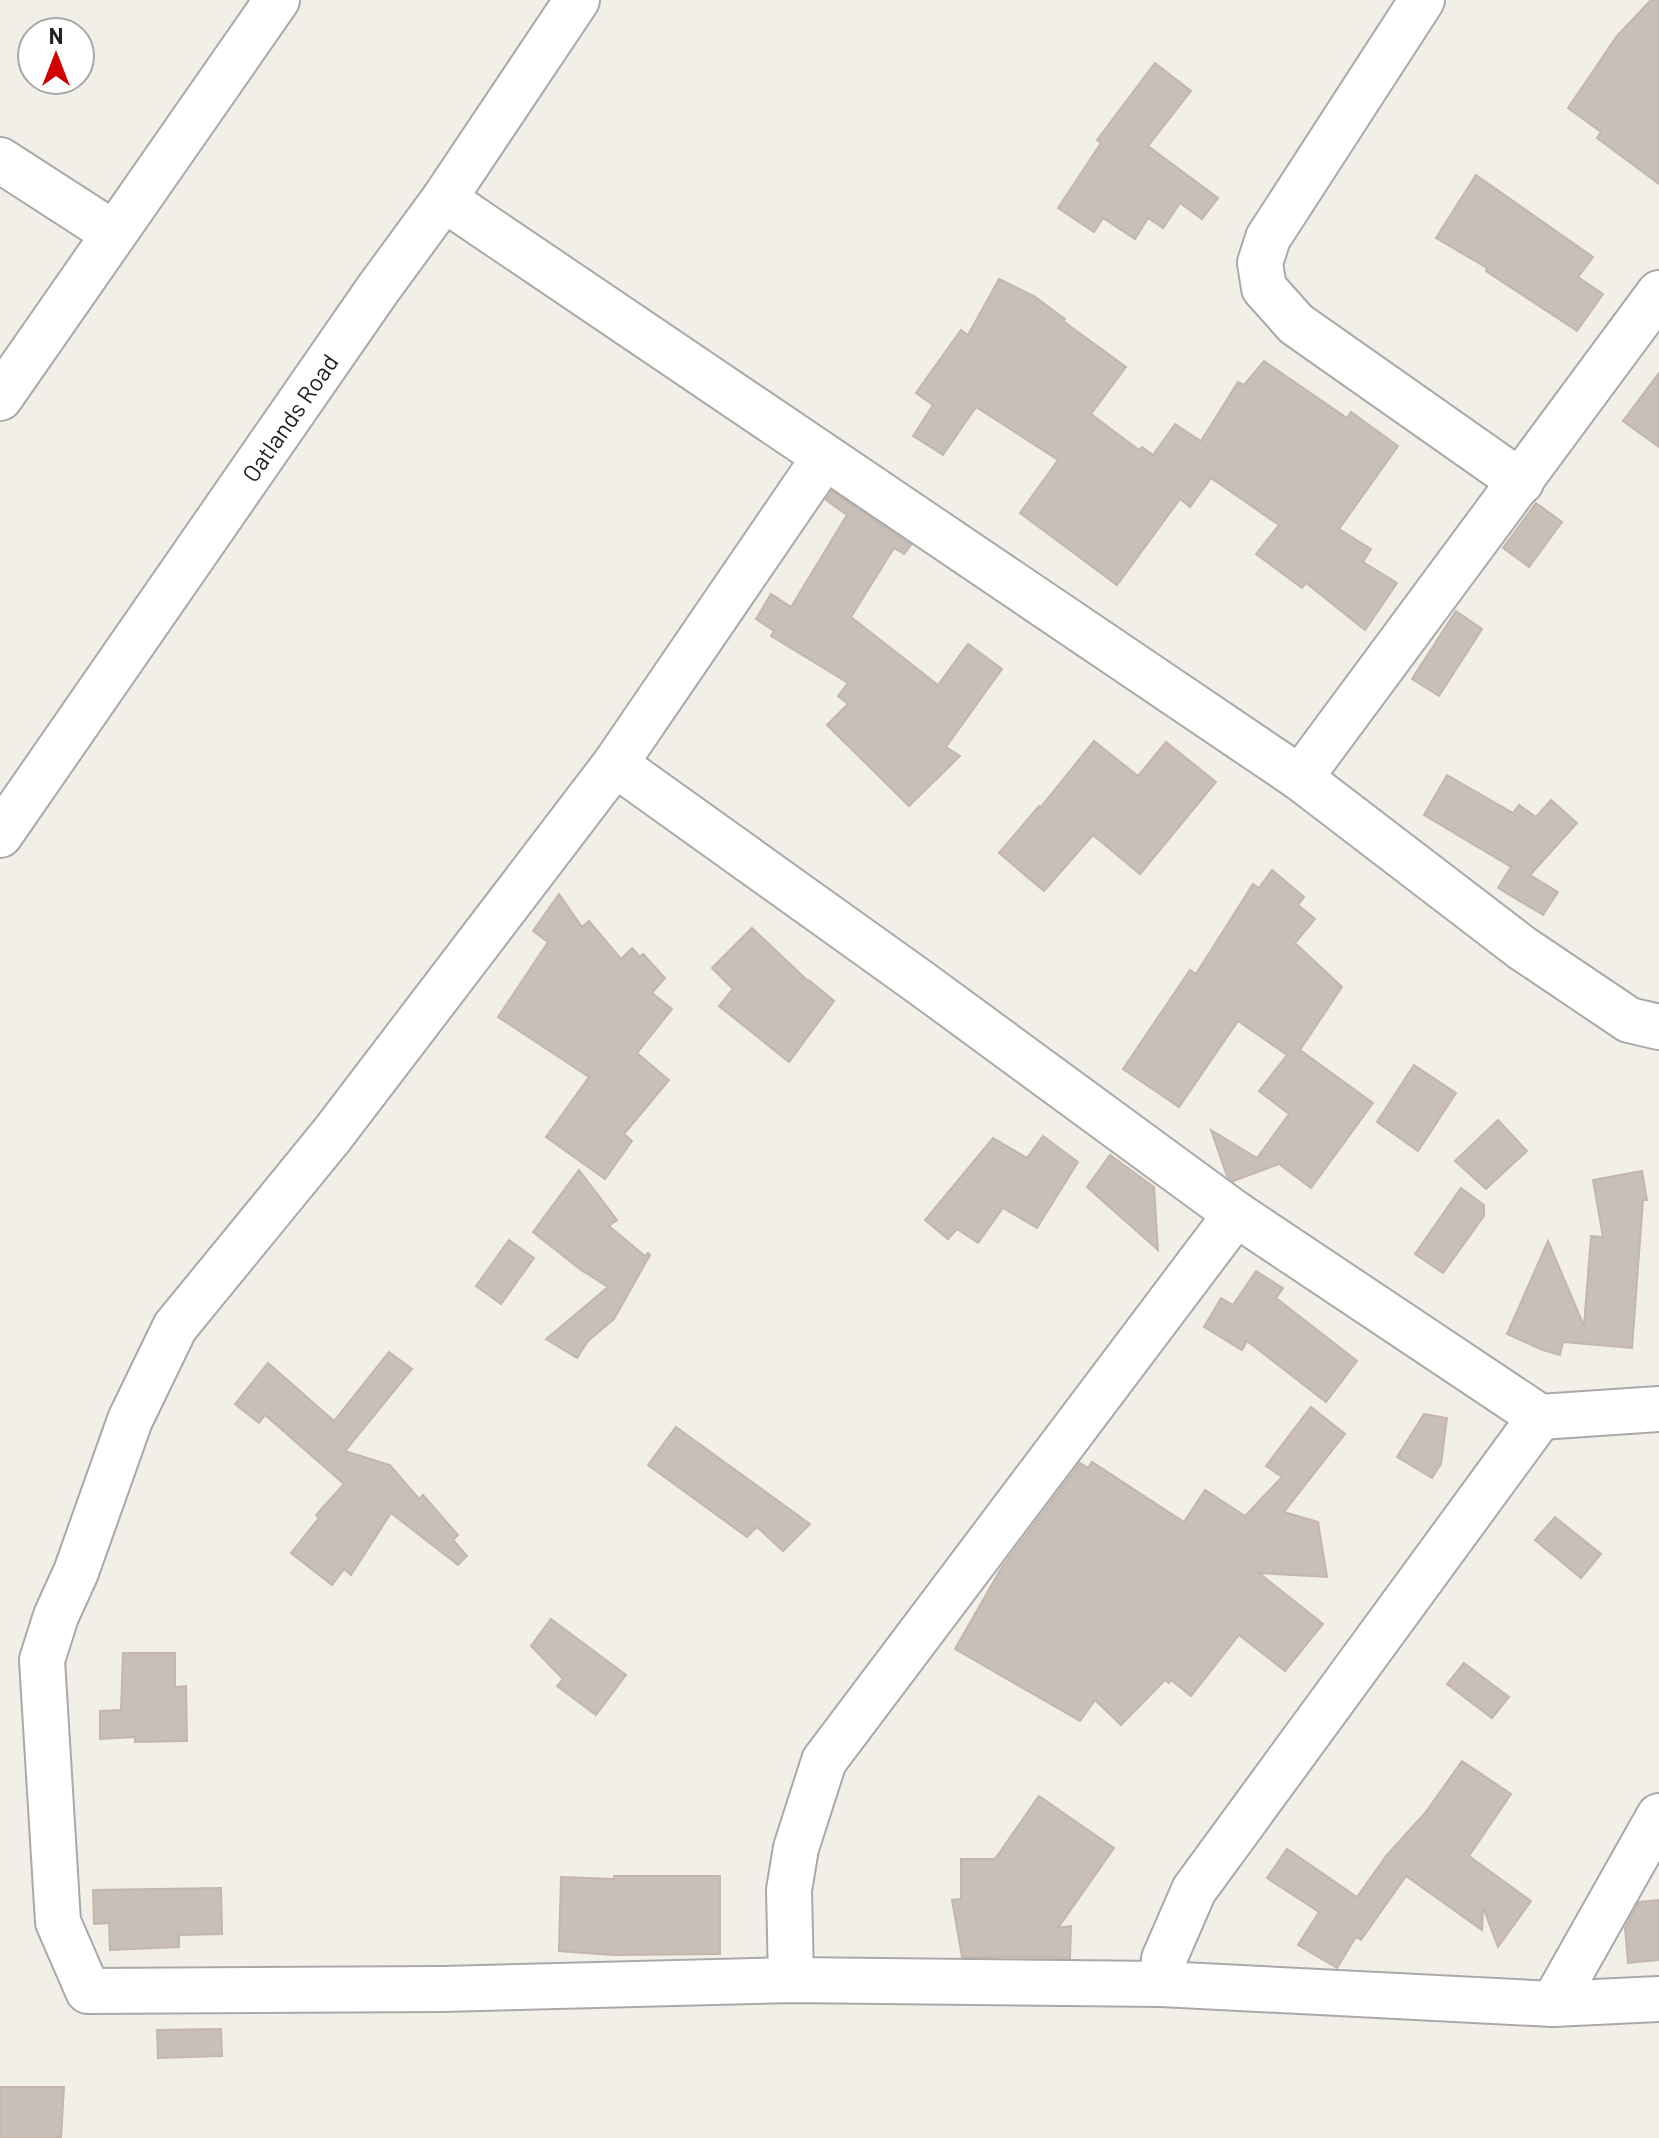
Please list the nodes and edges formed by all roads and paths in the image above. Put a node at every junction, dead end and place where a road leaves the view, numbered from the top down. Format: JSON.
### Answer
{"nodes":[{"id":1,"x":277,"y":0,"type":"edge"},
{"id":2,"x":577,"y":0,"type":"edge"},
{"id":3,"x":1422,"y":0,"type":"edge"},
{"id":4,"x":0,"y":160,"type":"edge"},
{"id":5,"x":444,"y":199,"type":"junction"},
{"id":6,"x":113,"y":233,"type":"junction"},
{"id":7,"x":1659,"y":293,"type":"edge"},
{"id":8,"x":0,"y":398,"type":"edge"},
{"id":9,"x":824,"y":458,"type":"junction"},
{"id":10,"x":1521,"y":482,"type":"junction"},
{"id":11,"x":615,"y":764,"type":"junction"},
{"id":12,"x":1300,"y":778,"type":"junction"},
{"id":13,"x":0,"y":835,"type":"edge"},
{"id":14,"x":1659,"y":1027,"type":"edge"},
{"id":15,"x":1236,"y":1214,"type":"junction"},
{"id":16,"x":1659,"y":1409,"type":"edge"},
{"id":17,"x":1540,"y":1417,"type":"junction"},
{"id":18,"x":1659,"y":1816,"type":"edge"},
{"id":19,"x":791,"y":1980,"type":"junction"},
{"id":20,"x":1162,"y":1984,"type":"junction"},
{"id":21,"x":1659,"y":1999,"type":"edge"},
{"id":22,"x":1553,"y":2004,"type":"junction"}],
"edges":[{"from":1,"to":6,"type":"street"},
{"from":2,"to":5,"type":"street","name":"Oatlands Road"},
{"from":3,"to":10,"type":"street"},
{"from":4,"to":6,"type":"street"},
{"from":5,"to":9,"type":"street"},
{"from":5,"to":13,"type":"street","name":"Oatlands Road"},
{"from":6,"to":8,"type":"street"},
{"from":7,"to":10,"type":"street"},
{"from":9,"to":11,"type":"street"},
{"from":9,"to":12,"type":"street"},
{"from":10,"to":12,"type":"street"},
{"from":11,"to":15,"type":"street"},
{"from":11,"to":19,"type":"street"},
{"from":12,"to":14,"type":"street"},
{"from":15,"to":17,"type":"street"},
{"from":15,"to":19,"type":"street"},
{"from":16,"to":17,"type":"street"},
{"from":17,"to":20,"type":"street"},
{"from":18,"to":22,"type":"street"},
{"from":19,"to":20,"type":"street"},
{"from":20,"to":22,"type":"street"},
{"from":21,"to":22,"type":"street"}]}
